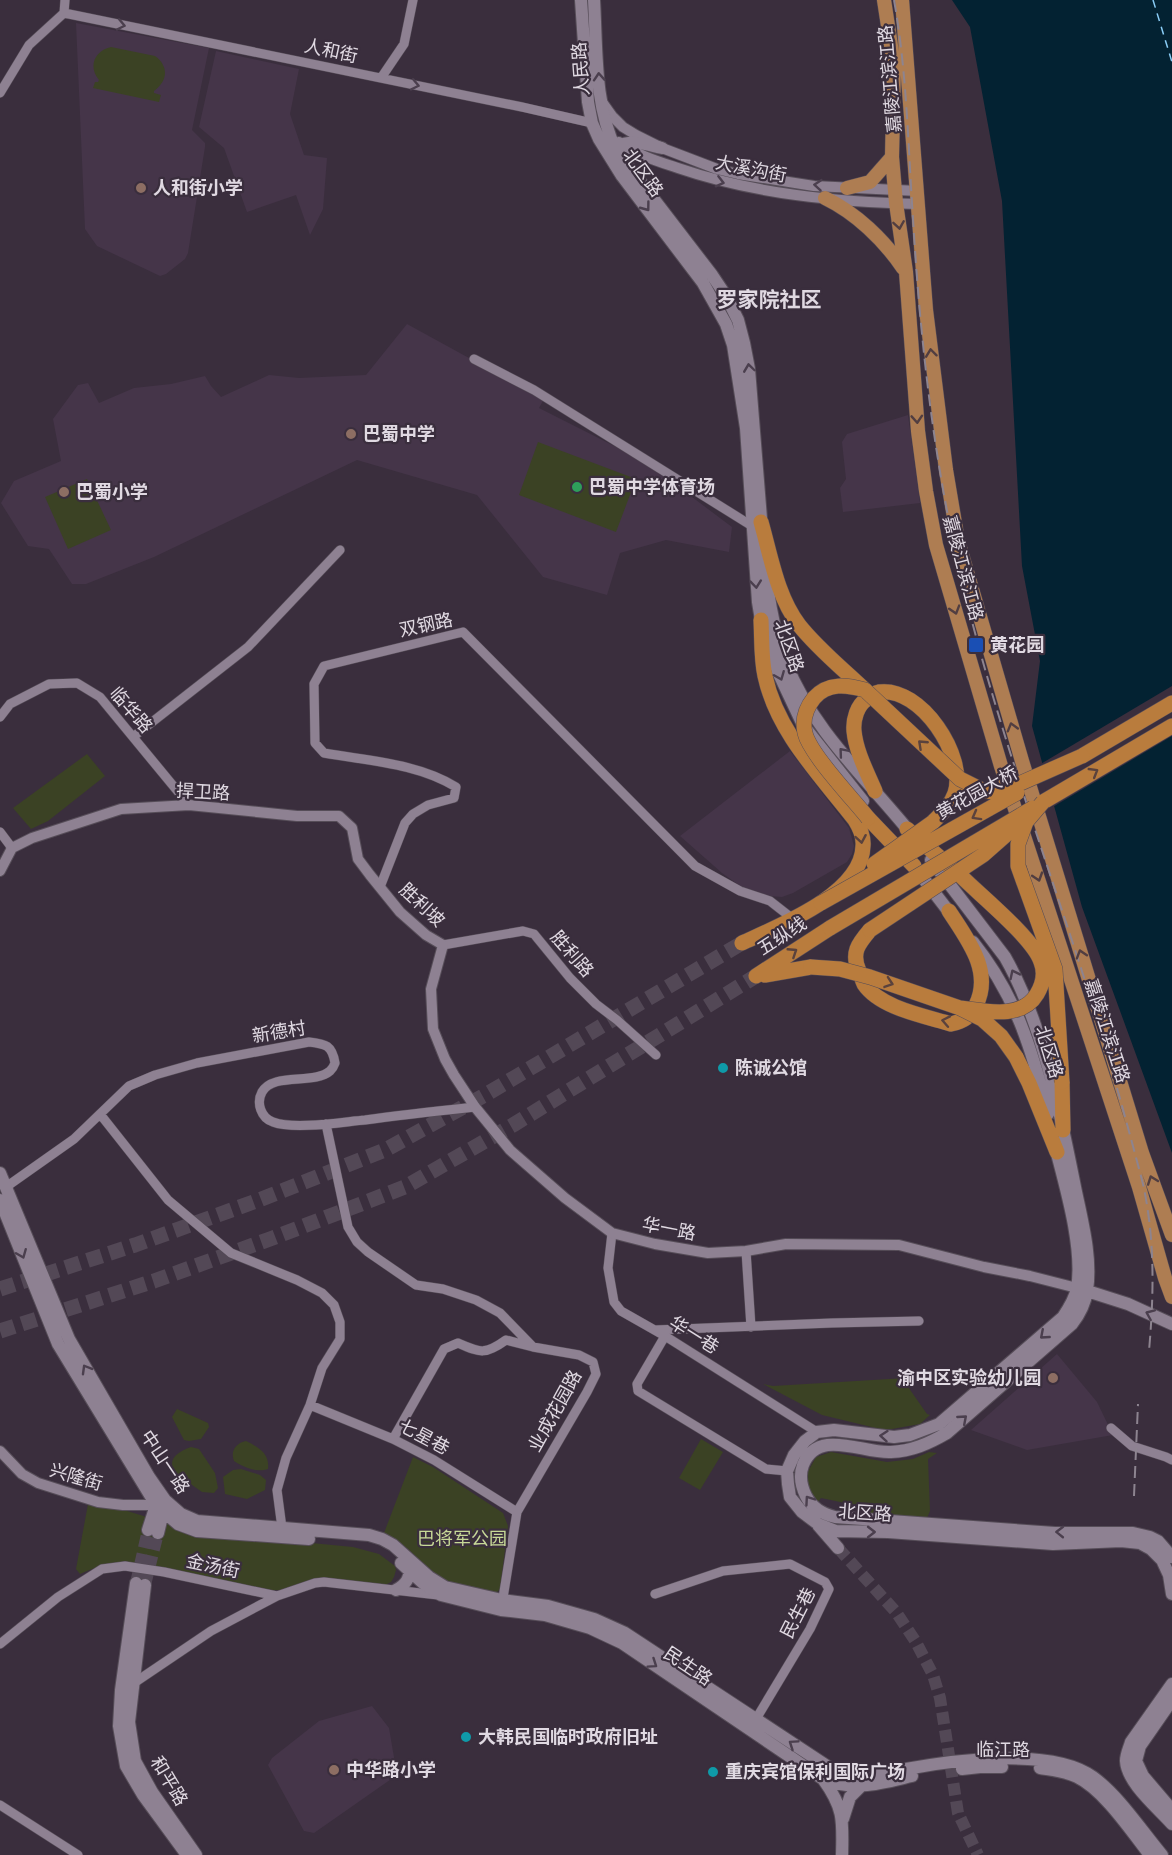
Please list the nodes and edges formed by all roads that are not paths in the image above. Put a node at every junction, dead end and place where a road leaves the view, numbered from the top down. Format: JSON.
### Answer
{"nodes":[{"id":1,"x":65,"y":0,"type":"edge"},
{"id":2,"x":413,"y":0,"type":"edge"},
{"id":3,"x":580,"y":0,"type":"edge"},
{"id":4,"x":594,"y":0,"type":"edge"},
{"id":5,"x":884,"y":0,"type":"edge"},
{"id":6,"x":902,"y":0,"type":"edge"},
{"id":7,"x":63,"y":13,"type":"junction"},
{"id":8,"x":381,"y":78,"type":"junction"},
{"id":9,"x":0,"y":93,"type":"edge"},
{"id":10,"x":600,"y":100,"type":"junction"},
{"id":11,"x":592,"y":123,"type":"junction"},
{"id":12,"x":609,"y":134,"type":"junction"},
{"id":13,"x":619,"y":147,"type":"junction"},
{"id":14,"x":662,"y":148,"type":"junction"},
{"id":15,"x":892,"y":157,"type":"junction"},
{"id":16,"x":622,"y":176,"type":"junction"},
{"id":17,"x":847,"y":188,"type":"junction"},
{"id":18,"x":895,"y":197,"type":"junction"},
{"id":19,"x":825,"y":198,"type":"junction"},
{"id":20,"x":918,"y":198,"type":"junction"},
{"id":21,"x":906,"y":272,"type":"junction"},
{"id":22,"x":474,"y":359,"type":"dead end"},
{"id":23,"x":756,"y":524,"type":"junction"},
{"id":24,"x":340,"y":550,"type":"dead end"},
{"id":25,"x":761,"y":620,"type":"junction"},
{"id":26,"x":865,"y":690,"type":"junction"},
{"id":27,"x":1172,"y":703,"type":"edge"},
{"id":28,"x":0,"y":717,"type":"edge"},
{"id":29,"x":1172,"y":726,"type":"edge"},
{"id":30,"x":133,"y":737,"type":"junction"},
{"id":31,"x":1082,"y":756,"type":"junction"},
{"id":32,"x":875,"y":791,"type":"junction"},
{"id":33,"x":1043,"y":802,"type":"junction"},
{"id":34,"x":189,"y":805,"type":"junction"},
{"id":35,"x":907,"y":830,"type":"junction"},
{"id":36,"x":0,"y":832,"type":"edge"},
{"id":37,"x":12,"y":848,"type":"junction"},
{"id":38,"x":914,"y":866,"type":"junction"},
{"id":39,"x":0,"y":871,"type":"edge"},
{"id":40,"x":842,"y":886,"type":"junction"},
{"id":41,"x":380,"y":887,"type":"junction"},
{"id":42,"x":821,"y":903,"type":"junction"},
{"id":43,"x":949,"y":911,"type":"junction"},
{"id":44,"x":797,"y":917,"type":"junction"},
{"id":45,"x":742,"y":944,"type":"tunnel mouth"},
{"id":46,"x":443,"y":945,"type":"junction"},
{"id":47,"x":1009,"y":997,"type":"junction"},
{"id":48,"x":960,"y":1008,"type":"junction"},
{"id":49,"x":1029,"y":1008,"type":"junction"},
{"id":50,"x":656,"y":1055,"type":"dead end"},
{"id":51,"x":475,"y":1107,"type":"junction"},
{"id":52,"x":100,"y":1114,"type":"junction"},
{"id":53,"x":326,"y":1124,"type":"junction"},
{"id":54,"x":1062,"y":1130,"type":"junction"},
{"id":55,"x":1057,"y":1152,"type":"junction"},
{"id":56,"x":0,"y":1173,"type":"edge"},
{"id":57,"x":6,"y":1187,"type":"junction"},
{"id":58,"x":0,"y":1200,"type":"edge"},
{"id":59,"x":612,"y":1233,"type":"junction"},
{"id":60,"x":1172,"y":1235,"type":"edge"},
{"id":61,"x":746,"y":1251,"type":"junction"},
{"id":62,"x":1082,"y":1289,"type":"junction"},
{"id":63,"x":1172,"y":1297,"type":"edge"},
{"id":64,"x":919,"y":1321,"type":"dead end"},
{"id":65,"x":1172,"y":1323,"type":"edge"},
{"id":66,"x":751,"y":1327,"type":"junction"},
{"id":67,"x":655,"y":1330,"type":"junction"},
{"id":68,"x":665,"y":1336,"type":"junction"},
{"id":69,"x":533,"y":1347,"type":"junction"},
{"id":70,"x":310,"y":1405,"type":"junction"},
{"id":71,"x":1111,"y":1428,"type":"dead end"},
{"id":72,"x":817,"y":1432,"type":"junction"},
{"id":73,"x":393,"y":1439,"type":"junction"},
{"id":74,"x":0,"y":1451,"type":"edge"},
{"id":75,"x":1172,"y":1460,"type":"edge"},
{"id":76,"x":787,"y":1471,"type":"junction"},
{"id":77,"x":161,"y":1506,"type":"junction"},
{"id":78,"x":517,"y":1512,"type":"junction"},
{"id":79,"x":835,"y":1517,"type":"junction"},
{"id":80,"x":818,"y":1524,"type":"junction"},
{"id":81,"x":282,"y":1528,"type":"junction"},
{"id":82,"x":153,"y":1531,"type":"tunnel mouth"},
{"id":83,"x":836,"y":1531,"type":"junction"},
{"id":84,"x":838,"y":1548,"type":"tunnel mouth"},
{"id":85,"x":401,"y":1557,"type":"junction"},
{"id":86,"x":1172,"y":1557,"type":"edge"},
{"id":87,"x":410,"y":1571,"type":"junction"},
{"id":88,"x":391,"y":1589,"type":"junction"},
{"id":89,"x":443,"y":1591,"type":"junction"},
{"id":90,"x":655,"y":1594,"type":"dead end"},
{"id":91,"x":1172,"y":1594,"type":"edge"},
{"id":92,"x":277,"y":1596,"type":"junction"},
{"id":93,"x":502,"y":1605,"type":"junction"},
{"id":94,"x":0,"y":1644,"type":"edge"},
{"id":95,"x":133,"y":1683,"type":"junction"},
{"id":96,"x":1172,"y":1684,"type":"edge"},
{"id":97,"x":122,"y":1690,"type":"junction"},
{"id":98,"x":1172,"y":1701,"type":"edge"},
{"id":99,"x":756,"y":1719,"type":"junction"},
{"id":100,"x":877,"y":1775,"type":"junction"},
{"id":101,"x":823,"y":1779,"type":"junction"},
{"id":102,"x":860,"y":1786,"type":"junction"},
{"id":103,"x":1,"y":1809,"type":"edge"},
{"id":104,"x":1172,"y":1810,"type":"edge"},
{"id":105,"x":843,"y":1820,"type":"junction"},
{"id":106,"x":1172,"y":1824,"type":"edge"},
{"id":107,"x":78,"y":1855,"type":"edge"},
{"id":108,"x":187,"y":1855,"type":"edge"},
{"id":109,"x":196,"y":1855,"type":"edge"},
{"id":110,"x":842,"y":1855,"type":"edge"},
{"id":111,"x":1150,"y":1855,"type":"edge"},
{"id":112,"x":1162,"y":1855,"type":"edge"}],
"edges":[{"from":1,"to":7,"type":"street"},
{"from":2,"to":8,"type":"street"},
{"from":3,"to":11,"type":"main road","name":"人民路"},
{"from":10,"to":4,"type":"main road","name":"人民路","one_way":true},
{"from":5,"to":15,"type":"main road","name":"嘉陵江滨江路"},
{"from":6,"to":20,"type":"main road","name":"嘉陵江滨江路"},
{"from":7,"to":8,"type":"street","name":"人和街","one_way":true},
{"from":7,"to":9,"type":"street"},
{"from":8,"to":11,"type":"street","name":"人和街","one_way":true},
{"from":10,"to":12,"type":"main road","name":"人民路"},
{"from":10,"to":14,"type":"street","name":"大溪沟街"},
{"from":11,"to":12,"type":"street"},
{"from":11,"to":16,"type":"main road","name":"北区路"},
{"from":12,"to":13,"type":"main road","name":"北区路"},
{"from":13,"to":14,"type":"main road"},
{"from":13,"to":16,"type":"main road"},
{"from":13,"to":19,"type":"street","name":"大溪沟街","one_way":true},
{"from":23,"to":13,"type":"main road","name":"北区路","one_way":true},
{"from":17,"to":14,"type":"street","name":"大溪沟街","one_way":true},
{"from":15,"to":17,"type":"main road"},
{"from":15,"to":18,"type":"main road","name":"嘉陵江滨江路"},
{"from":16,"to":23,"type":"main road","name":"北区路","one_way":true},
{"from":17,"to":18,"type":"street","name":"大溪沟街"},
{"from":18,"to":19,"type":"street","name":"大溪沟街"},
{"from":18,"to":20,"type":"street","name":"大溪沟街"},
{"from":18,"to":21,"type":"main road","name":"嘉陵江滨江路","one_way":true},
{"from":19,"to":21,"type":"main road"},
{"from":60,"to":20,"type":"main road","name":"嘉陵江滨江路","one_way":true},
{"from":21,"to":63,"type":"main road","name":"嘉陵江滨江路","one_way":true},
{"from":22,"to":23,"type":"street"},
{"from":23,"to":25,"type":"main road","name":"北区路","one_way":true},
{"from":23,"to":26,"type":"highway"},
{"from":32,"to":23,"type":"main road","name":"北区路","one_way":true},
{"from":24,"to":30,"type":"street"},
{"from":25,"to":38,"type":"main road","name":"北区路","one_way":true},
{"from":25,"to":40,"type":"highway","one_way":true},
{"from":31,"to":26,"type":"highway","one_way":true,"bridge":true},
{"from":26,"to":38,"type":"highway","bridge":true},
{"from":27,"to":31,"type":"highway","name":"黄花园大桥"},
{"from":28,"to":30,"type":"street","name":"临华路"},
{"from":33,"to":29,"type":"highway","one_way":true},
{"from":30,"to":34,"type":"street","name":"临华路"},
{"from":31,"to":42,"type":"highway","name":"黄花园大桥","one_way":true,"bridge":true},
{"from":32,"to":35,"type":"main road","name":"北区路"},
{"from":32,"to":40,"type":"highway","bridge":true},
{"from":43,"to":33,"type":"highway","one_way":true,"bridge":true},
{"from":33,"to":48,"type":"highway","name":"五纵线","bridge":true},
{"from":33,"to":54,"type":"highway","bridge":true},
{"from":34,"to":37,"type":"street","name":"捍卫路"},
{"from":34,"to":41,"type":"street","name":"捍卫路"},
{"from":35,"to":48,"type":"highway","bridge":true},
{"from":49,"to":35,"type":"main road","name":"北区路","one_way":true},
{"from":36,"to":37,"type":"street"},
{"from":37,"to":39,"type":"street"},
{"from":38,"to":43,"type":"main road","name":"北区路"},
{"from":40,"to":42,"type":"highway","bridge":true},
{"from":41,"to":44,"type":"street","name":"双钢路"},
{"from":41,"to":46,"type":"street","name":"胜利坡"},
{"from":42,"to":44,"type":"highway","name":"黄花园大桥"},
{"from":43,"to":47,"type":"main road","name":"北区路"},
{"from":44,"to":45,"type":"highway","name":"五纵线"},
{"from":46,"to":50,"type":"street","name":"胜利路"},
{"from":46,"to":51,"type":"street","name":"华一路"},
{"from":47,"to":49,"type":"main road"},
{"from":47,"to":55,"type":"main road","name":"北区路"},
{"from":48,"to":55,"type":"highway","bridge":true},
{"from":49,"to":54,"type":"main road","name":"北区路"},
{"from":51,"to":53,"type":"street","name":"新德村"},
{"from":51,"to":59,"type":"street","name":"华一路"},
{"from":52,"to":53,"type":"street","name":"新德村"},
{"from":52,"to":57,"type":"street","name":"新德村"},
{"from":52,"to":70,"type":"street"},
{"from":53,"to":69,"type":"street"},
{"from":54,"to":62,"type":"main road","name":"北区路"},
{"from":55,"to":62,"type":"main road","name":"北区路"},
{"from":56,"to":57,"type":"main road","name":"中山一路"},
{"from":77,"to":57,"type":"main road","name":"中山一路","one_way":true},
{"from":58,"to":77,"type":"main road","name":"中山一路","one_way":true},
{"from":59,"to":61,"type":"street","name":"华一路"},
{"from":59,"to":67,"type":"street","name":"华一巷"},
{"from":61,"to":62,"type":"street","name":"华一路"},
{"from":61,"to":66,"type":"street"},
{"from":65,"to":62,"type":"main road","one_way":true},
{"from":62,"to":72,"type":"main road","name":"北区路","one_way":true},
{"from":79,"to":62,"type":"main road","name":"北区路","one_way":true},
{"from":64,"to":66,"type":"street"},
{"from":66,"to":67,"type":"street"},
{"from":67,"to":68,"type":"street","name":"华一巷"},
{"from":68,"to":72,"type":"street","name":"华一巷"},
{"from":68,"to":76,"type":"street"},
{"from":69,"to":73,"type":"street","name":"业成花园路"},
{"from":69,"to":78,"type":"street","name":"业成花园路"},
{"from":70,"to":73,"type":"street","name":"七星巷"},
{"from":70,"to":81,"type":"street"},
{"from":71,"to":75,"type":"street"},
{"from":72,"to":76,"type":"main road"},
{"from":73,"to":78,"type":"street","name":"七星巷"},
{"from":74,"to":77,"type":"street","name":"兴隆街"},
{"from":76,"to":80,"type":"main road","name":"北区路"},
{"from":77,"to":81,"type":"main road","name":"中山一路"},
{"from":77,"to":82,"type":"main road"},
{"from":77,"to":85,"type":"main road","name":"中山一路"},
{"from":78,"to":93,"type":"street","name":"业成花园路"},
{"from":79,"to":83,"type":"main road"},
{"from":86,"to":79,"type":"main road","name":"北区路","one_way":true},
{"from":80,"to":83,"type":"main road","name":"北区路"},
{"from":80,"to":84,"type":"main road"},
{"from":81,"to":85,"type":"main road","name":"中山一路"},
{"from":83,"to":91,"type":"main road","name":"北区路","one_way":true},
{"from":85,"to":87,"type":"main road"},
{"from":85,"to":88,"type":"main road"},
{"from":85,"to":89,"type":"main road","name":"中山一路"},
{"from":87,"to":88,"type":"main road"},
{"from":87,"to":89,"type":"main road"},
{"from":88,"to":89,"type":"street"},
{"from":88,"to":92,"type":"street"},
{"from":89,"to":93,"type":"main road","name":"民生路"},
{"from":90,"to":99,"type":"street","name":"民生巷"},
{"from":92,"to":94,"type":"street","name":"金汤街"},
{"from":92,"to":95,"type":"street"},
{"from":93,"to":99,"type":"main road","name":"民生路"},
{"from":93,"to":101,"type":"main road","name":"民生路","one_way":true},
{"from":95,"to":97,"type":"street"},
{"from":95,"to":97,"type":"main road","name":"和平路"},
{"from":95,"to":109,"type":"main road","name":"和平路"},
{"from":96,"to":106,"type":"main road"},
{"from":97,"to":108,"type":"main road","name":"和平路"},
{"from":98,"to":104,"type":"main road"},
{"from":100,"to":99,"type":"main road","name":"民生路","one_way":true},
{"from":100,"to":102,"type":"main road"},
{"from":100,"to":112,"type":"main road","name":"临江路"},
{"from":101,"to":102,"type":"main road","name":"临江路"},
{"from":101,"to":105,"type":"main road","name":"民生路"},
{"from":102,"to":105,"type":"main road"},
{"from":102,"to":111,"type":"main road","name":"临江路"},
{"from":103,"to":107,"type":"street"},
{"from":105,"to":110,"type":"main road","name":"民生路"}]}
